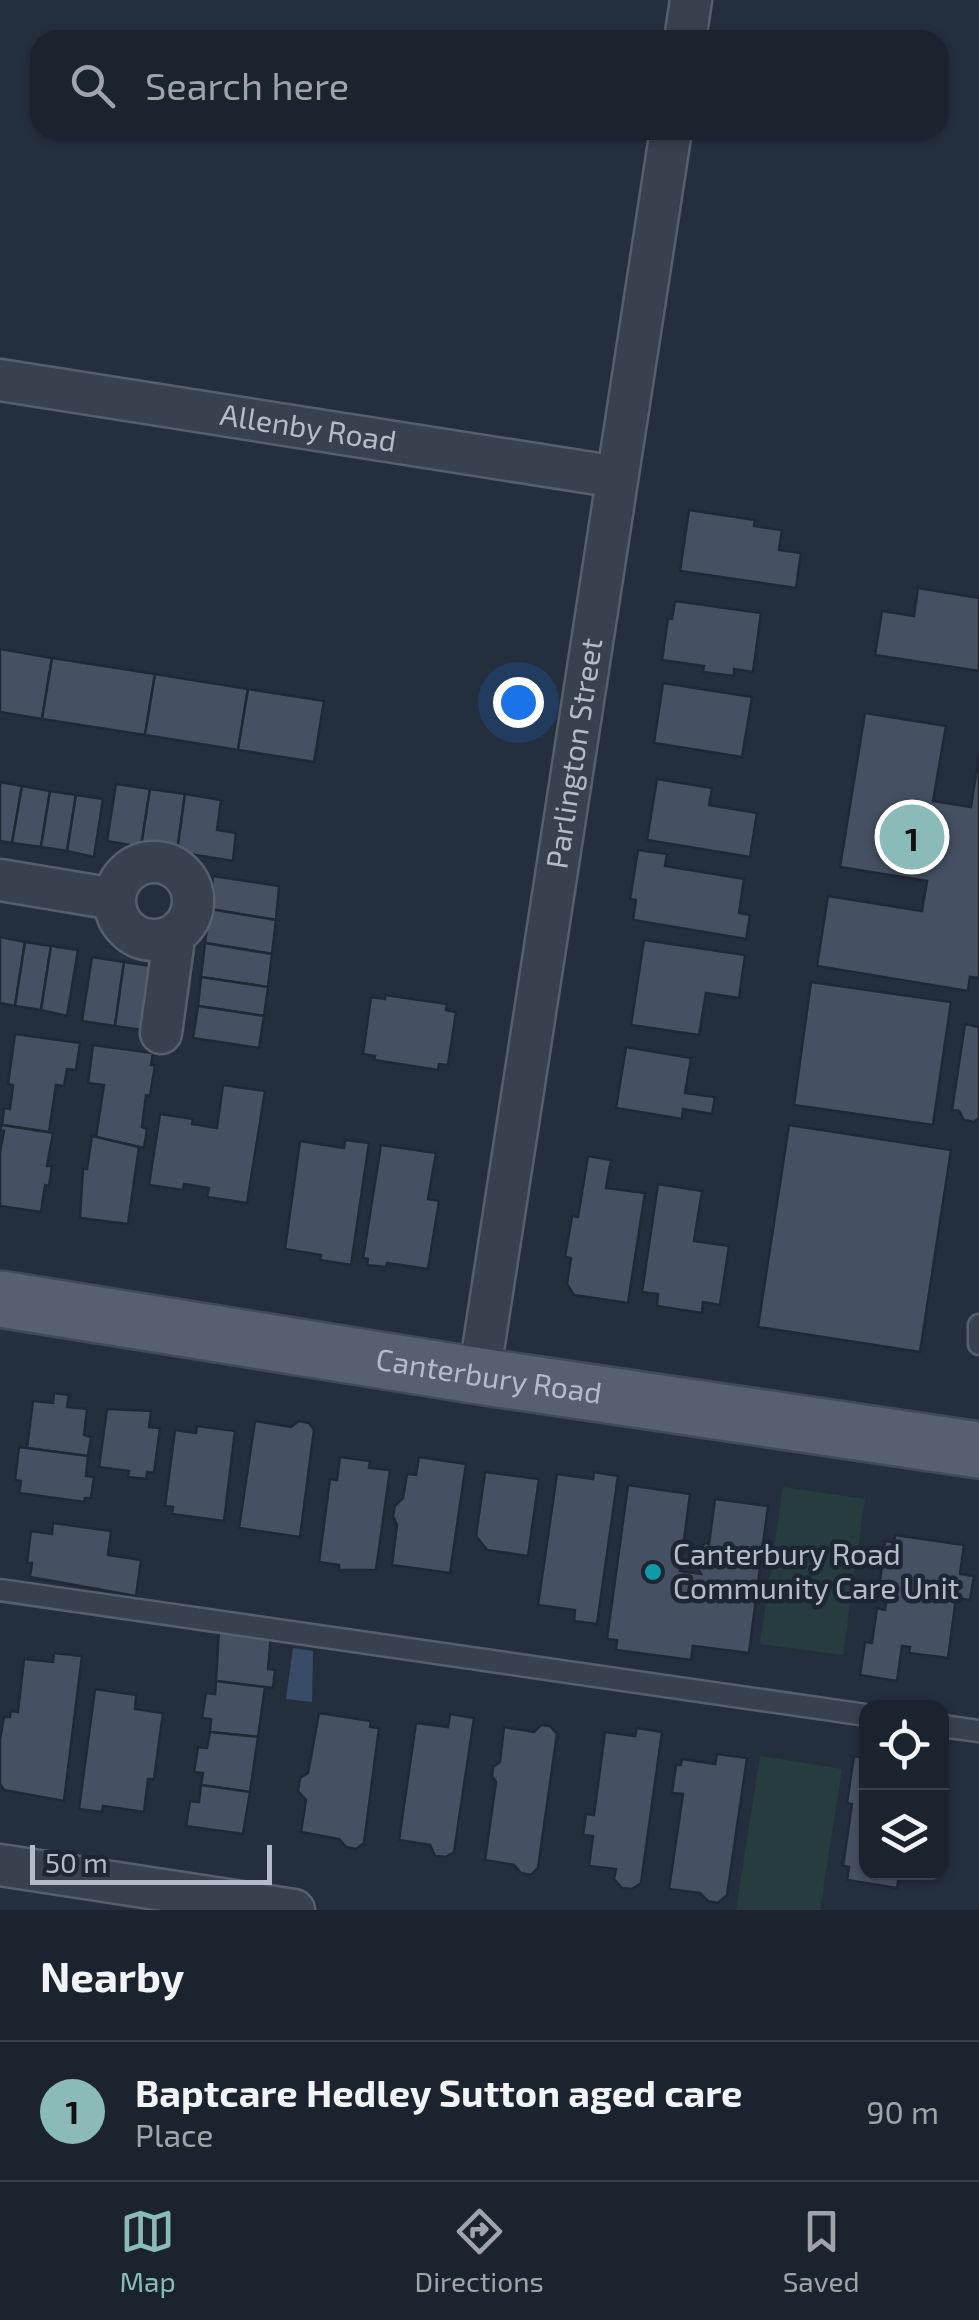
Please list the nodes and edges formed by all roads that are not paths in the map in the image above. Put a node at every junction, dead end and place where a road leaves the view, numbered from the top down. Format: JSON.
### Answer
{"nodes":[{"id":1,"x":692,"y":0,"type":"edge"},
{"id":2,"x":687,"y":30,"type":"edge"},
{"id":3,"x":669,"y":140,"type":"edge"},
{"id":4,"x":0,"y":380,"type":"edge"},
{"id":5,"x":617,"y":477,"type":"junction"},
{"id":6,"x":0,"y":880,"type":"edge"},
{"id":7,"x":114,"y":899,"type":"junction"},
{"id":8,"x":168,"y":938,"type":"junction"},
{"id":9,"x":161,"y":1033,"type":"dead end"},
{"id":10,"x":0,"y":1299,"type":"edge"},
{"id":11,"x":979,"y":1325,"type":"edge"},
{"id":12,"x":979,"y":1344,"type":"edge"},
{"id":13,"x":479,"y":1376,"type":"junction"},
{"id":14,"x":979,"y":1450,"type":"edge"},
{"id":15,"x":0,"y":1590,"type":"edge"},
{"id":16,"x":859,"y":1714,"type":"edge"},
{"id":17,"x":949,"y":1727,"type":"edge"},
{"id":18,"x":979,"y":1731,"type":"edge"},
{"id":19,"x":0,"y":1865,"type":"edge"},
{"id":20,"x":294,"y":1910,"type":"edge"}],
"edges":[{"from":1,"to":2,"type":"street"},
{"from":3,"to":5,"type":"street","name":"Parlington Street"},
{"from":4,"to":5,"type":"street","name":"Allenby Road"},
{"from":5,"to":13,"type":"street","name":"Parlington Street"},
{"from":6,"to":7,"type":"street"},
{"from":7,"to":8,"type":"street"},
{"from":7,"to":8,"type":"street"},
{"from":8,"to":9,"type":"street"},
{"from":10,"to":13,"type":"main road","name":"Canterbury Road"},
{"from":11,"to":12,"type":"lane"},
{"from":13,"to":14,"type":"main road","name":"Canterbury Road"},
{"from":15,"to":16,"type":"lane"},
{"from":17,"to":18,"type":"lane"},
{"from":19,"to":20,"type":"street"}]}
